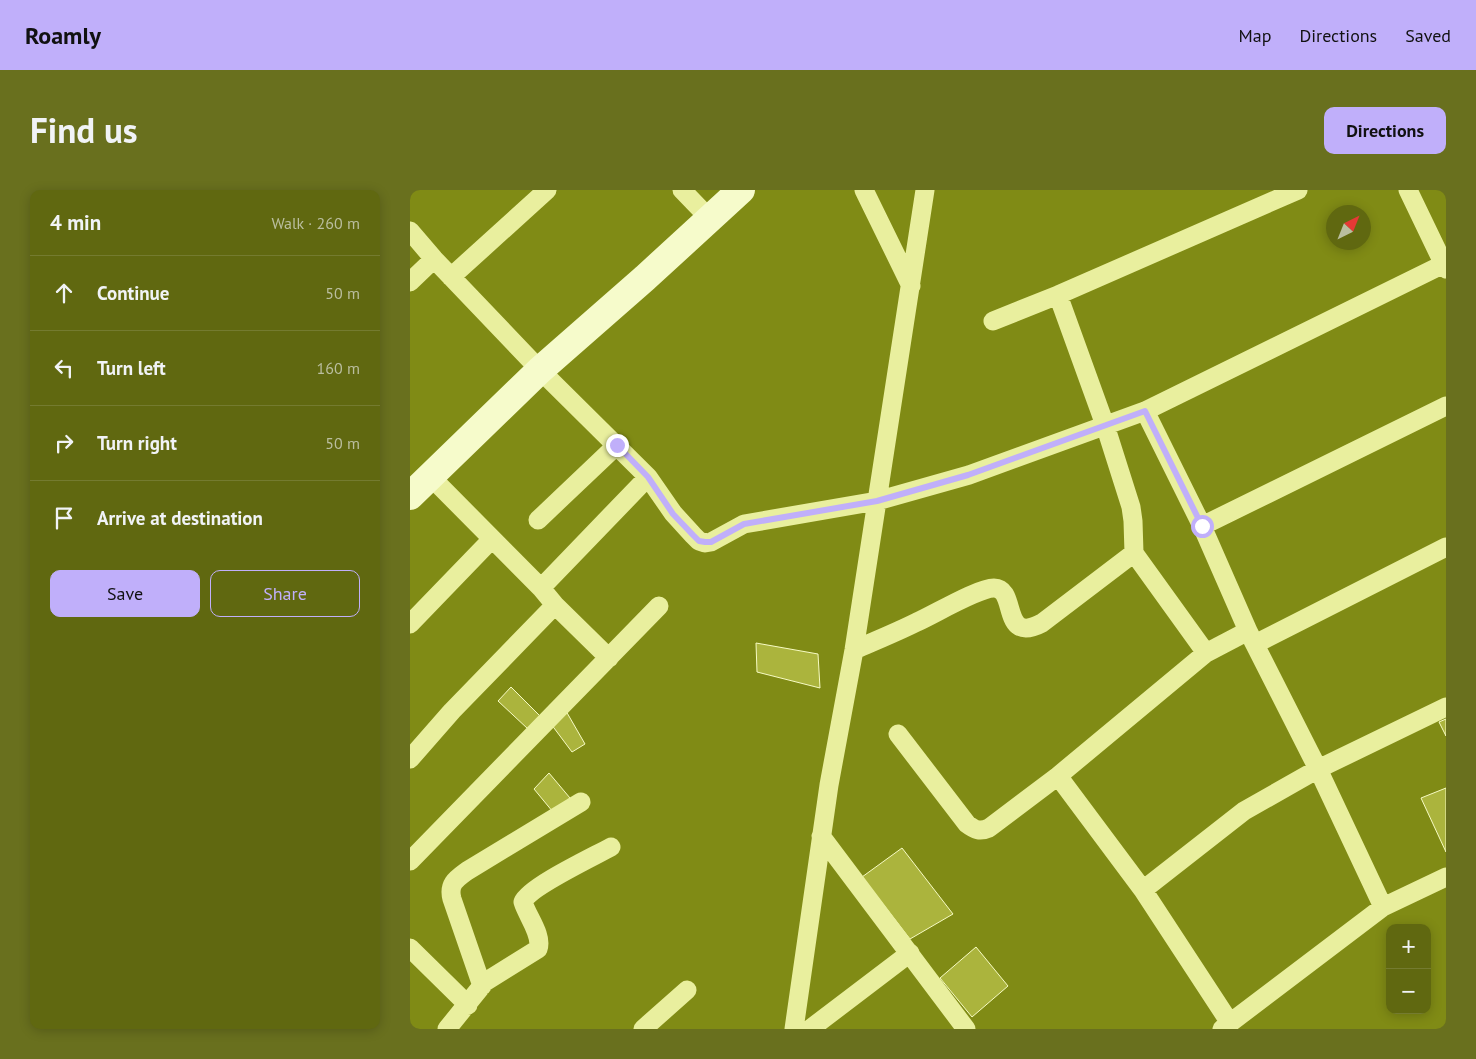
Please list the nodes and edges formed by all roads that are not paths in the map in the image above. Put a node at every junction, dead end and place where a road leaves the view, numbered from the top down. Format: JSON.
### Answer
{"nodes":[{"id":1,"x":547,"y":190,"type":"edge"},
{"id":2,"x":682,"y":190,"type":"edge"},
{"id":3,"x":741,"y":190,"type":"edge"},
{"id":4,"x":864,"y":190,"type":"edge"},
{"id":5,"x":925,"y":190,"type":"edge"},
{"id":6,"x":1298,"y":190,"type":"edge"},
{"id":7,"x":1408,"y":190,"type":"edge"},
{"id":8,"x":709,"y":218,"type":"junction"},
{"id":9,"x":410,"y":231,"type":"edge"},
{"id":10,"x":434,"y":259,"type":"junction"},
{"id":11,"x":1445,"y":267,"type":"edge"},
{"id":12,"x":451,"y":277,"type":"junction"},
{"id":13,"x":410,"y":282,"type":"edge"},
{"id":14,"x":910,"y":286,"type":"junction"},
{"id":15,"x":1058,"y":295,"type":"junction"},
{"id":16,"x":993,"y":321,"type":"dead end"},
{"id":17,"x":540,"y":370,"type":"junction"},
{"id":18,"x":1446,"y":406,"type":"edge"},
{"id":19,"x":1145,"y":411,"type":"junction"},
{"id":20,"x":1105,"y":425,"type":"junction"},
{"id":21,"x":617,"y":445,"type":"junction"},
{"id":22,"x":430,"y":476,"type":"junction"},
{"id":23,"x":648,"y":477,"type":"junction"},
{"id":24,"x":410,"y":496,"type":"edge"},
{"id":25,"x":877,"y":501,"type":"junction"},
{"id":26,"x":538,"y":520,"type":"dead end"},
{"id":27,"x":1202,"y":526,"type":"junction"},
{"id":28,"x":492,"y":539,"type":"junction"},
{"id":29,"x":1446,"y":547,"type":"edge"},
{"id":30,"x":1134,"y":553,"type":"junction"},
{"id":31,"x":541,"y":588,"type":"junction"},
{"id":32,"x":555,"y":605,"type":"junction"},
{"id":33,"x":659,"y":606,"type":"dead end"},
{"id":34,"x":410,"y":624,"type":"edge"},
{"id":35,"x":1251,"y":638,"type":"junction"},
{"id":36,"x":854,"y":650,"type":"junction"},
{"id":37,"x":1206,"y":653,"type":"junction"},
{"id":38,"x":609,"y":658,"type":"junction"},
{"id":39,"x":1446,"y":707,"type":"edge"},
{"id":40,"x":898,"y":734,"type":"dead end"},
{"id":41,"x":410,"y":759,"type":"edge"},
{"id":42,"x":1318,"y":769,"type":"junction"},
{"id":43,"x":1058,"y":776,"type":"junction"},
{"id":44,"x":581,"y":802,"type":"dead end"},
{"id":45,"x":821,"y":836,"type":"junction"},
{"id":46,"x":611,"y":847,"type":"dead end"},
{"id":47,"x":410,"y":862,"type":"edge"},
{"id":48,"x":1446,"y":877,"type":"edge"},
{"id":49,"x":1143,"y":890,"type":"junction"},
{"id":50,"x":1383,"y":907,"type":"junction"},
{"id":51,"x":410,"y":948,"type":"edge"},
{"id":52,"x":910,"y":953,"type":"junction"},
{"id":53,"x":482,"y":986,"type":"junction"},
{"id":54,"x":687,"y":990,"type":"dead end"},
{"id":55,"x":468,"y":1005,"type":"junction"},
{"id":56,"x":1226,"y":1026,"type":"edge"},
{"id":57,"x":447,"y":1029,"type":"edge"},
{"id":58,"x":643,"y":1029,"type":"edge"},
{"id":59,"x":794,"y":1029,"type":"edge"},
{"id":60,"x":810,"y":1029,"type":"edge"},
{"id":61,"x":966,"y":1029,"type":"edge"}],
"edges":[{"from":1,"to":12,"type":"street"},
{"from":2,"to":8,"type":"street"},
{"from":3,"to":8,"type":"street"},
{"from":4,"to":14,"type":"street"},
{"from":5,"to":14,"type":"street"},
{"from":6,"to":15,"type":"street"},
{"from":7,"to":11,"type":"street"},
{"from":8,"to":17,"type":"street"},
{"from":9,"to":10,"type":"street"},
{"from":10,"to":12,"type":"street"},
{"from":10,"to":13,"type":"street"},
{"from":11,"to":19,"type":"street"},
{"from":12,"to":17,"type":"street"},
{"from":14,"to":25,"type":"street"},
{"from":15,"to":16,"type":"street"},
{"from":15,"to":20,"type":"street"},
{"from":17,"to":21,"type":"street"},
{"from":17,"to":22,"type":"street"},
{"from":18,"to":27,"type":"street"},
{"from":19,"to":20,"type":"street"},
{"from":19,"to":27,"type":"street"},
{"from":20,"to":25,"type":"street"},
{"from":20,"to":30,"type":"street"},
{"from":21,"to":23,"type":"street"},
{"from":21,"to":26,"type":"street"},
{"from":22,"to":24,"type":"street"},
{"from":22,"to":28,"type":"street"},
{"from":23,"to":25,"type":"street"},
{"from":23,"to":31,"type":"street"},
{"from":25,"to":36,"type":"street"},
{"from":27,"to":35,"type":"street"},
{"from":28,"to":31,"type":"street"},
{"from":28,"to":34,"type":"street"},
{"from":29,"to":35,"type":"street"},
{"from":30,"to":36,"type":"street"},
{"from":30,"to":37,"type":"street"},
{"from":31,"to":32,"type":"street"},
{"from":32,"to":38,"type":"street"},
{"from":32,"to":41,"type":"street"},
{"from":33,"to":38,"type":"street"},
{"from":35,"to":37,"type":"street"},
{"from":35,"to":42,"type":"street"},
{"from":36,"to":45,"type":"street"},
{"from":37,"to":43,"type":"street"},
{"from":38,"to":47,"type":"street"},
{"from":39,"to":42,"type":"street"},
{"from":40,"to":43,"type":"street"},
{"from":42,"to":49,"type":"street"},
{"from":42,"to":50,"type":"street"},
{"from":43,"to":49,"type":"street"},
{"from":44,"to":53,"type":"street"},
{"from":45,"to":52,"type":"street"},
{"from":45,"to":59,"type":"street"},
{"from":46,"to":53,"type":"street"},
{"from":48,"to":50,"type":"street"},
{"from":49,"to":56,"type":"street"},
{"from":50,"to":56,"type":"street"},
{"from":51,"to":55,"type":"street"},
{"from":52,"to":60,"type":"street"},
{"from":52,"to":61,"type":"street"},
{"from":53,"to":55,"type":"street"},
{"from":54,"to":58,"type":"street"},
{"from":55,"to":57,"type":"street"}]}
